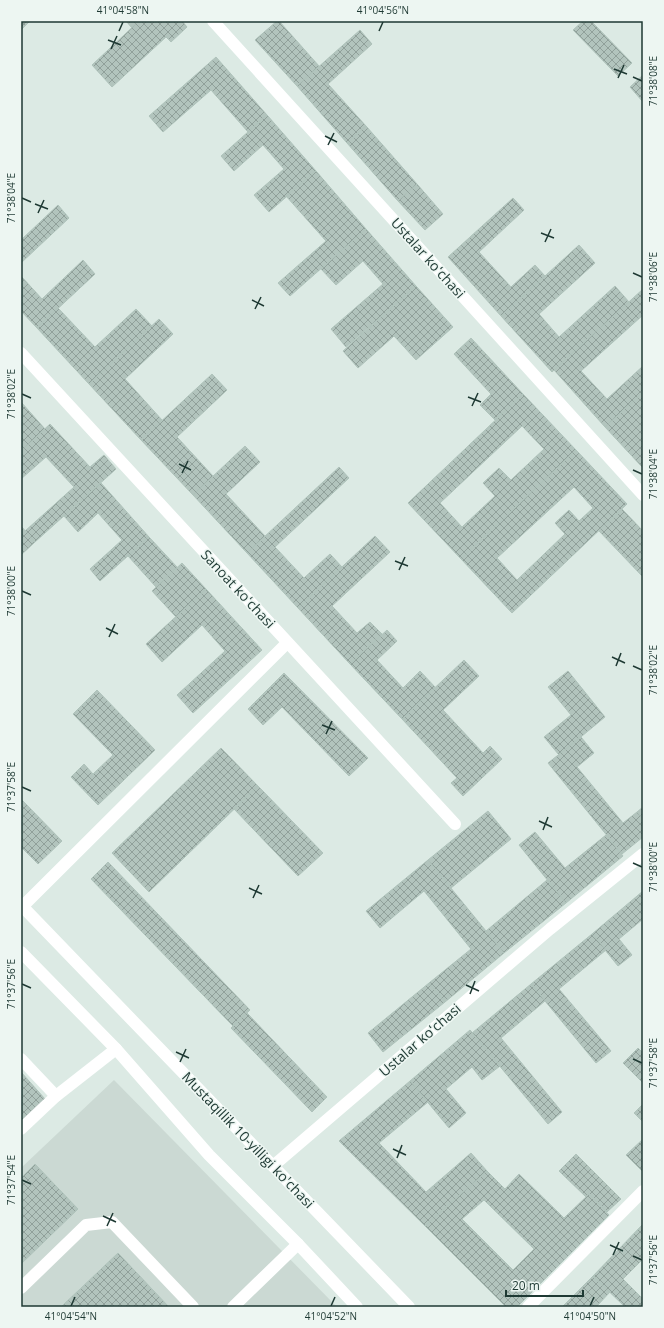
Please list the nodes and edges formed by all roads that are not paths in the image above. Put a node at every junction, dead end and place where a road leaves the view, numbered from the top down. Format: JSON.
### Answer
{"nodes":[{"id":1,"x":213,"y":21,"type":"edge"},
{"id":2,"x":21,"y":353,"type":"edge"},
{"id":3,"x":643,"y":495,"type":"edge"},
{"id":4,"x":287,"y":643,"type":"junction"},
{"id":5,"x":455,"y":824,"type":"dead end"},
{"id":6,"x":643,"y":854,"type":"edge"},
{"id":7,"x":22,"y":905,"type":"edge"},
{"id":8,"x":21,"y":952,"type":"edge"},
{"id":9,"x":116,"y":1049,"type":"junction"},
{"id":10,"x":21,"y":1059,"type":"edge"},
{"id":11,"x":56,"y":1096,"type":"junction"},
{"id":12,"x":21,"y":1129,"type":"edge"},
{"id":13,"x":273,"y":1166,"type":"junction"},
{"id":14,"x":643,"y":1192,"type":"edge"},
{"id":15,"x":298,"y":1244,"type":"junction"},
{"id":16,"x":21,"y":1288,"type":"edge"},
{"id":17,"x":193,"y":1307,"type":"edge"},
{"id":18,"x":233,"y":1307,"type":"edge"},
{"id":19,"x":357,"y":1307,"type":"edge"},
{"id":20,"x":409,"y":1307,"type":"edge"},
{"id":21,"x":528,"y":1307,"type":"edge"}],
"edges":[{"from":1,"to":3,"type":"street","name":"Ustalar koʻchasi"},
{"from":2,"to":4,"type":"street","name":"Sanoat koʻchasi"},
{"from":4,"to":5,"type":"street","name":"Sanoat koʻchasi"},
{"from":4,"to":7,"type":"street"},
{"from":6,"to":13,"type":"street","name":"Ustalar koʻchasi"},
{"from":7,"to":13,"type":"street","name":"Mustaqillik 10-yilligi ko'chasi"},
{"from":8,"to":9,"type":"street"},
{"from":9,"to":11,"type":"street"},
{"from":9,"to":15,"type":"street"},
{"from":10,"to":11,"type":"street"},
{"from":11,"to":12,"type":"street"},
{"from":13,"to":20,"type":"street","name":"Mustaqillik 10-yilligi ko'chasi"},
{"from":14,"to":21,"type":"street"},
{"from":15,"to":18,"type":"street"},
{"from":15,"to":19,"type":"street"},
{"from":16,"to":17,"type":"street"}]}
